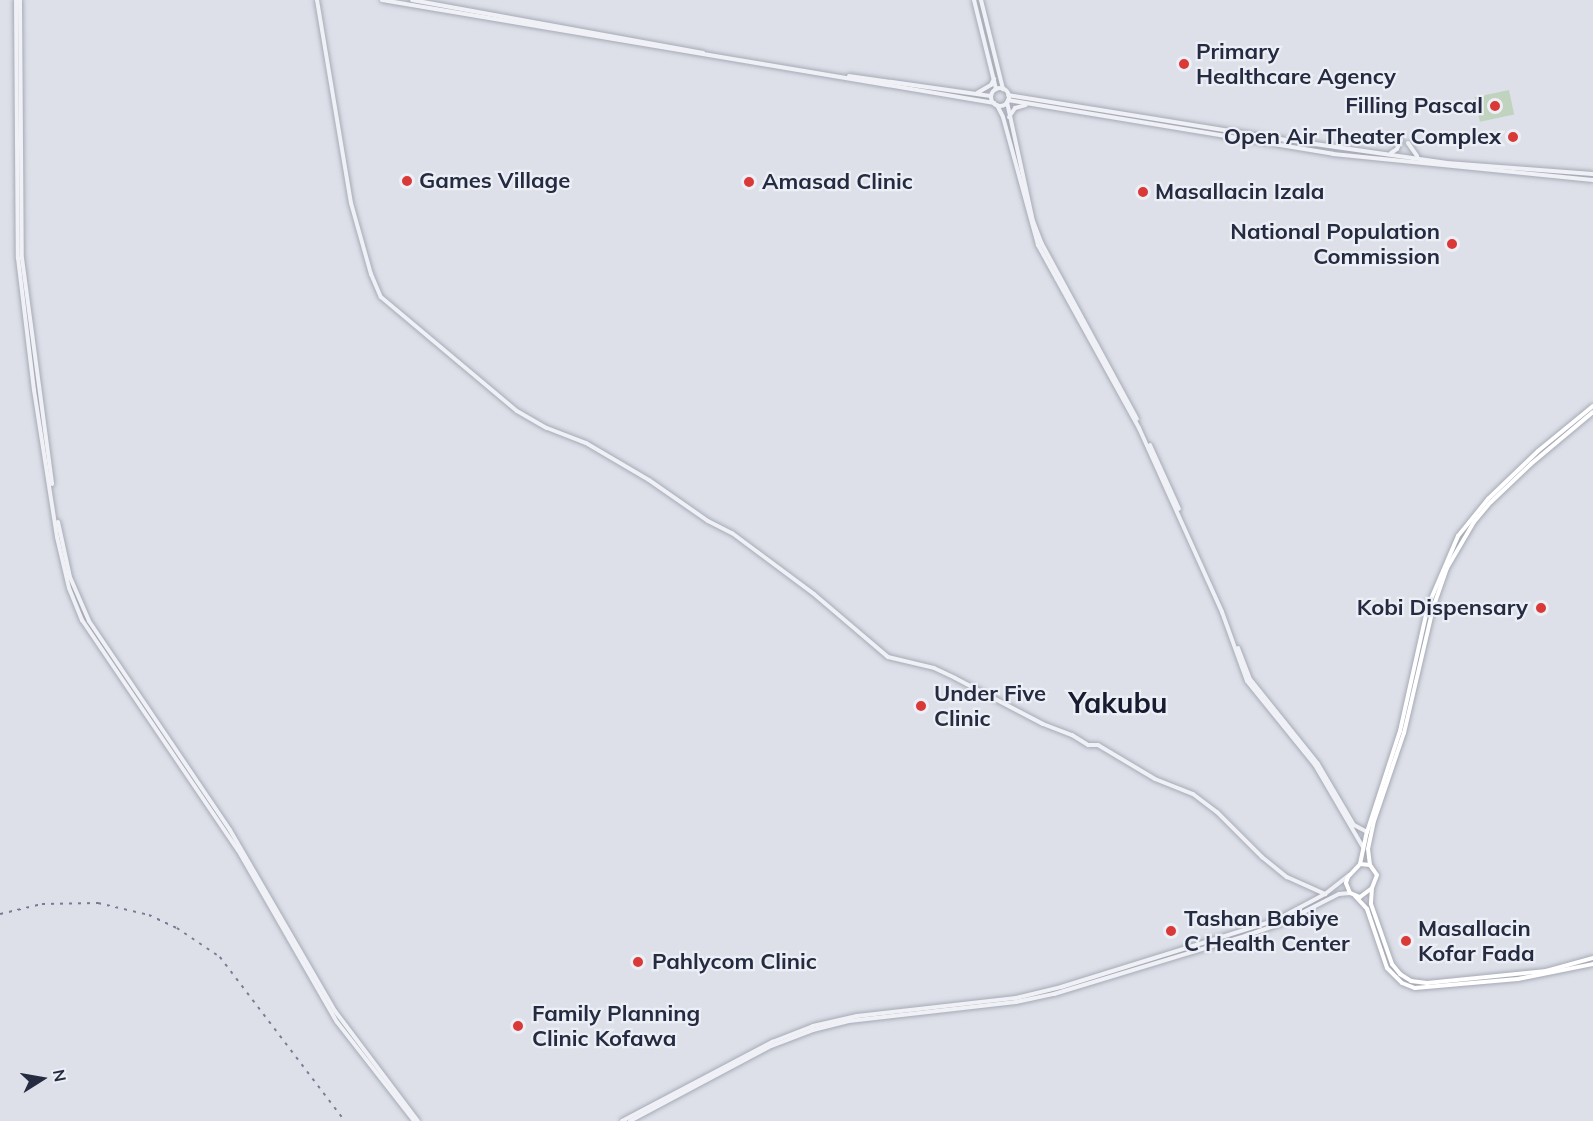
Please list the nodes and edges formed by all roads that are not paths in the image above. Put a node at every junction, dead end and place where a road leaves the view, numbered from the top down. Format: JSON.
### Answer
{"nodes":[{"id":1,"x":18,"y":0,"type":"edge"},
{"id":2,"x":317,"y":0,"type":"edge"},
{"id":3,"x":382,"y":0,"type":"edge"},
{"id":4,"x":412,"y":0,"type":"edge"},
{"id":5,"x":974,"y":0,"type":"edge"},
{"id":6,"x":981,"y":0,"type":"edge"},
{"id":7,"x":994,"y":78,"type":"junction"},
{"id":8,"x":1003,"y":88,"type":"junction"},
{"id":9,"x":996,"y":89,"type":"junction"},
{"id":10,"x":976,"y":94,"type":"junction"},
{"id":11,"x":1008,"y":94,"type":"junction"},
{"id":12,"x":991,"y":96,"type":"junction"},
{"id":13,"x":1007,"y":101,"type":"junction"},
{"id":14,"x":995,"y":104,"type":"junction"},
{"id":15,"x":1029,"y":105,"type":"junction"},
{"id":16,"x":1009,"y":118,"type":"junction"},
{"id":17,"x":1401,"y":140,"type":"dead end"},
{"id":18,"x":1407,"y":143,"type":"dead end"},
{"id":19,"x":1387,"y":154,"type":"junction"},
{"id":20,"x":1420,"y":158,"type":"junction"},
{"id":21,"x":1473,"y":167,"type":"junction"},
{"id":22,"x":1593,"y":174,"type":"edge"},
{"id":23,"x":1585,"y":177,"type":"junction"},
{"id":24,"x":1593,"y":180,"type":"edge"},
{"id":25,"x":1593,"y":406,"type":"edge"},
{"id":26,"x":1593,"y":412,"type":"edge"},
{"id":27,"x":1367,"y":832,"type":"junction"},
{"id":28,"x":1363,"y":846,"type":"junction"},
{"id":29,"x":1360,"y":864,"type":"junction"},
{"id":30,"x":1370,"y":865,"type":"junction"},
{"id":31,"x":1349,"y":875,"type":"junction"},
{"id":32,"x":1372,"y":888,"type":"junction"},
{"id":33,"x":1325,"y":894,"type":"junction"},
{"id":34,"x":1352,"y":895,"type":"junction"},
{"id":35,"x":1593,"y":958,"type":"edge"},
{"id":36,"x":1593,"y":964,"type":"edge"},
{"id":37,"x":416,"y":1121,"type":"edge"},
{"id":38,"x":622,"y":1121,"type":"edge"},
{"id":39,"x":630,"y":1121,"type":"edge"}],
"edges":[{"from":1,"to":37,"type":"street"},
{"from":2,"to":33,"type":"street"},
{"from":3,"to":14,"type":"street"},
{"from":4,"to":10,"type":"street"},
{"from":5,"to":7,"type":"street"},
{"from":6,"to":8,"type":"street"},
{"from":7,"to":9,"type":"street"},
{"from":7,"to":10,"type":"street"},
{"from":8,"to":9,"type":"street"},
{"from":8,"to":11,"type":"street"},
{"from":9,"to":12,"type":"street"},
{"from":10,"to":12,"type":"street"},
{"from":11,"to":13,"type":"street"},
{"from":11,"to":19,"type":"street"},
{"from":12,"to":14,"type":"street"},
{"from":13,"to":14,"type":"street"},
{"from":13,"to":15,"type":"street"},
{"from":13,"to":16,"type":"street"},
{"from":14,"to":28,"type":"street"},
{"from":15,"to":16,"type":"street"},
{"from":15,"to":21,"type":"street"},
{"from":16,"to":27,"type":"street"},
{"from":17,"to":19,"type":"street"},
{"from":18,"to":20,"type":"street"},
{"from":19,"to":20,"type":"street"},
{"from":20,"to":21,"type":"street"},
{"from":21,"to":23,"type":"street"},
{"from":22,"to":23,"type":"street"},
{"from":23,"to":24,"type":"street"},
{"from":25,"to":27,"type":"main road"},
{"from":26,"to":30,"type":"main road"},
{"from":27,"to":28,"type":"main road"},
{"from":28,"to":29,"type":"main road"},
{"from":29,"to":30,"type":"main road"},
{"from":29,"to":31,"type":"main road"},
{"from":30,"to":32,"type":"main road"},
{"from":31,"to":33,"type":"street"},
{"from":31,"to":34,"type":"main road"},
{"from":32,"to":34,"type":"main road"},
{"from":32,"to":35,"type":"main road"},
{"from":33,"to":38,"type":"street"},
{"from":34,"to":36,"type":"main road"},
{"from":34,"to":39,"type":"street"}]}
